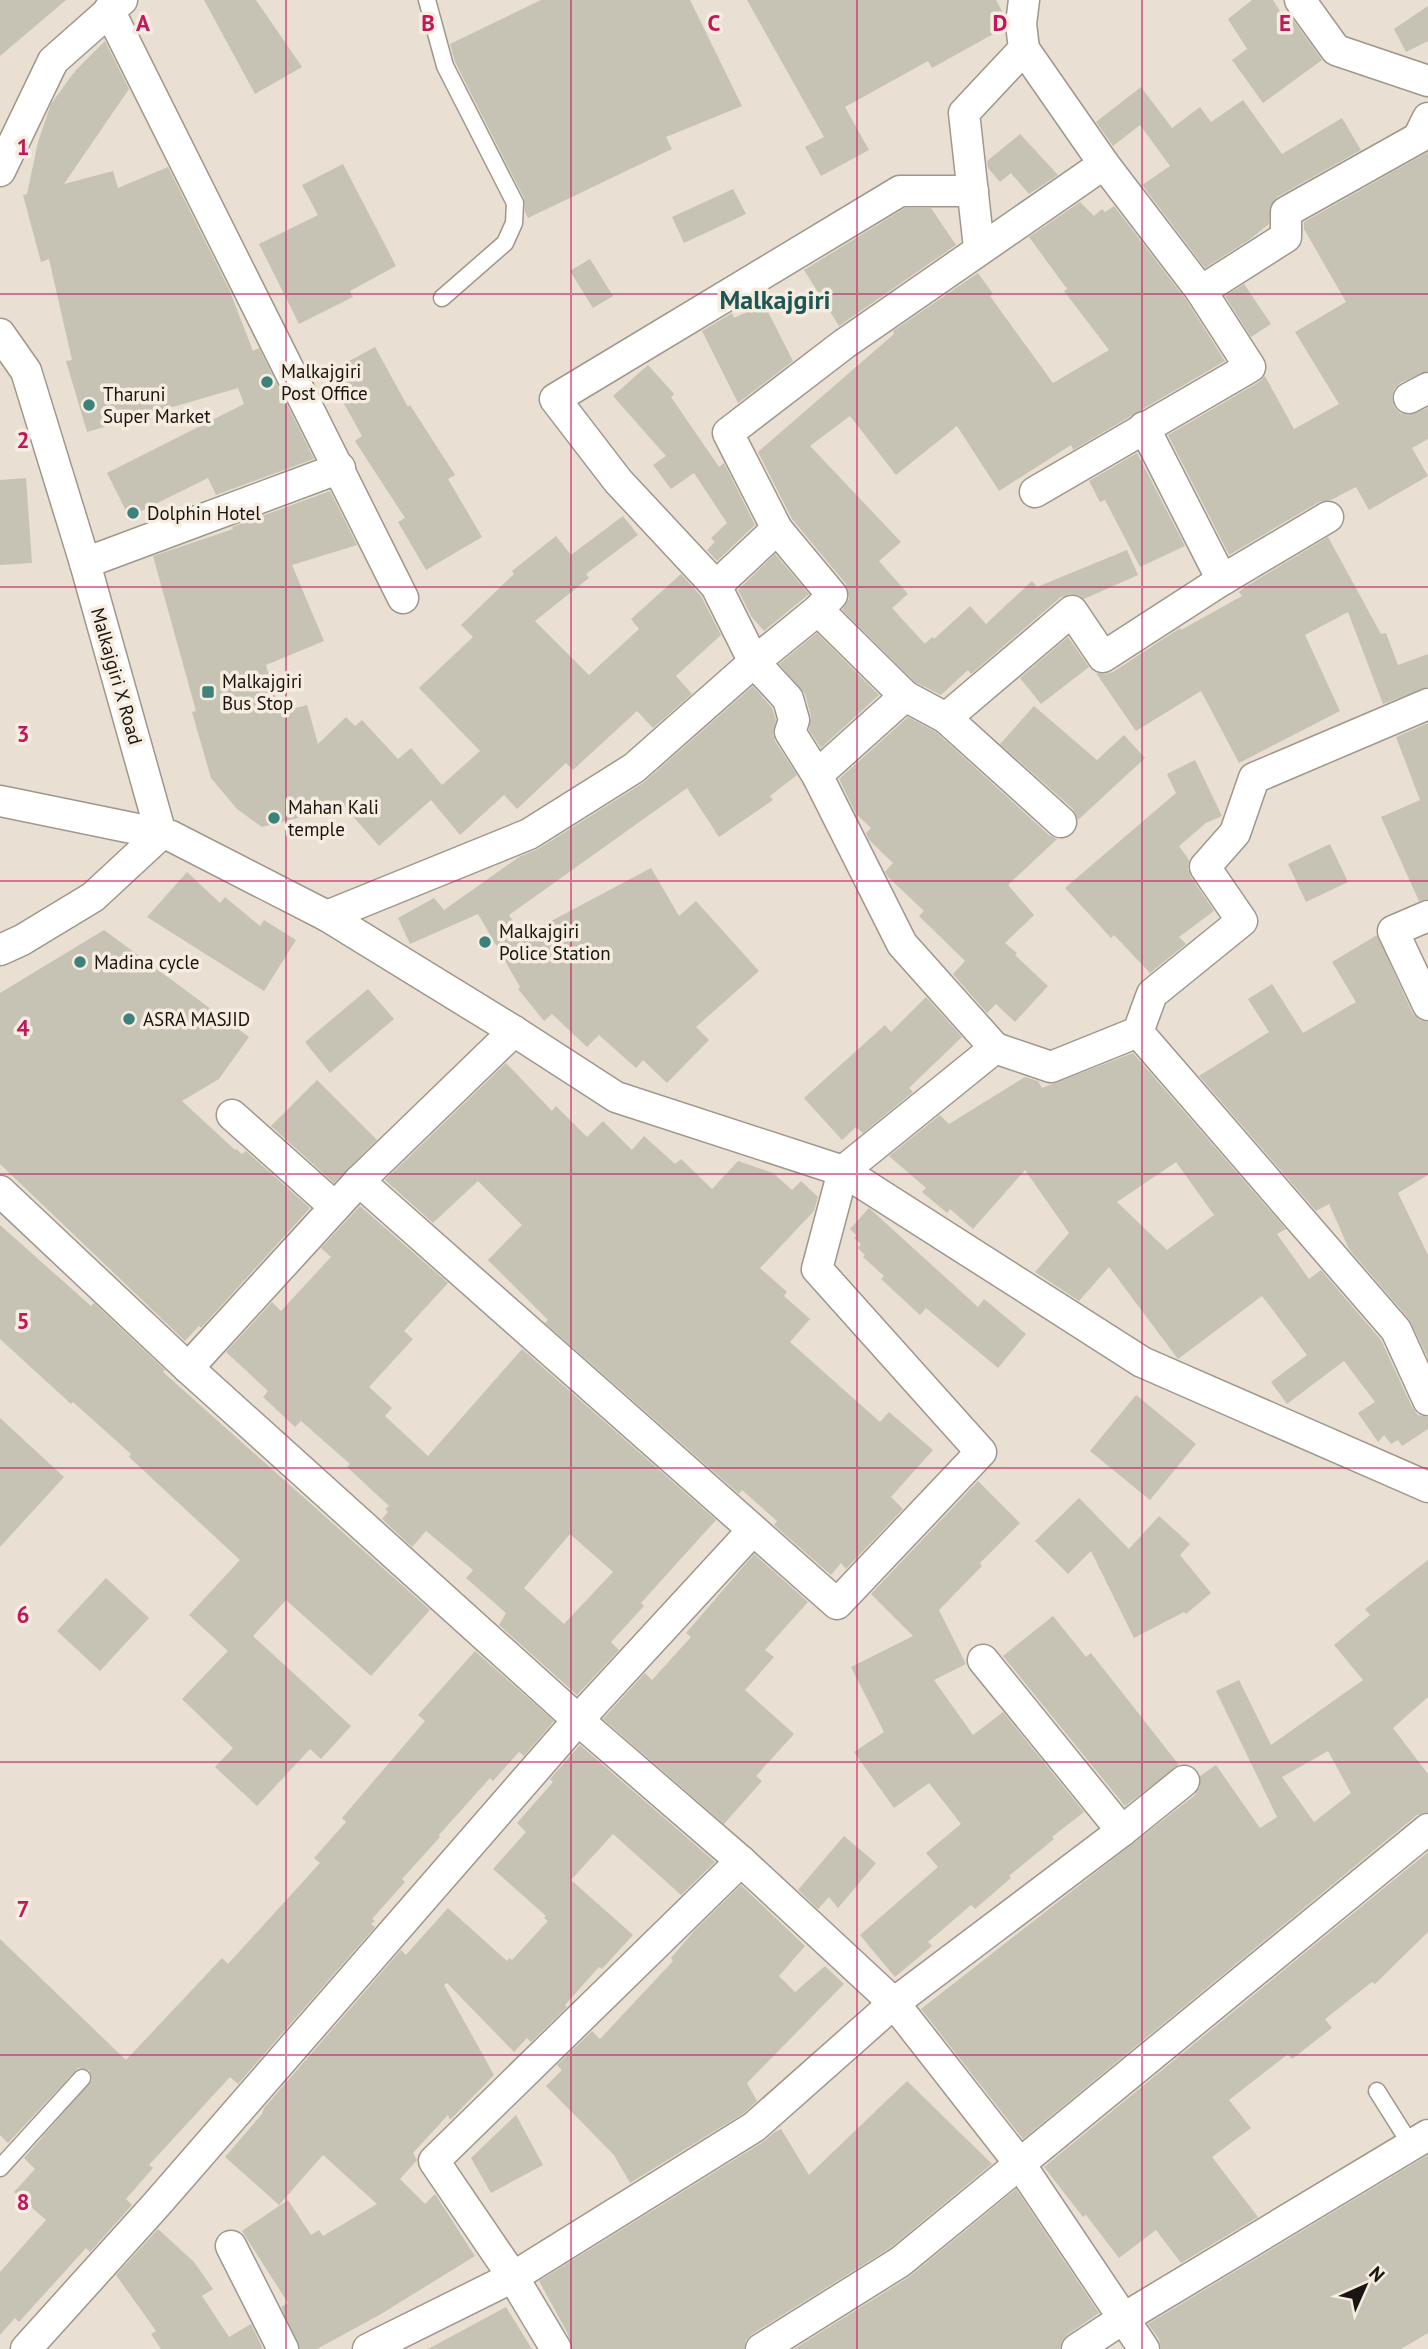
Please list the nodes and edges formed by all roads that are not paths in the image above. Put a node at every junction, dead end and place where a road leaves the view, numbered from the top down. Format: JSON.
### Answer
{"nodes":[{"id":1,"x":428,"y":0,"type":"edge"},
{"id":2,"x":1024,"y":0,"type":"edge"},
{"id":3,"x":1300,"y":0,"type":"edge"},
{"id":4,"x":116,"y":5,"type":"edge"},
{"id":5,"x":1024,"y":49,"type":"junction"},
{"id":6,"x":1428,"y":81,"type":"edge"},
{"id":7,"x":1428,"y":118,"type":"edge"},
{"id":8,"x":1104,"y":164,"type":"junction"},
{"id":9,"x":0,"y":172,"type":"edge"},
{"id":10,"x":973,"y":191,"type":"junction"},
{"id":11,"x":979,"y":248,"type":"junction"},
{"id":12,"x":1200,"y":291,"type":"junction"},
{"id":13,"x":442,"y":298,"type":"dead end"},
{"id":14,"x":0,"y":334,"type":"edge"},
{"id":15,"x":1144,"y":427,"type":"junction"},
{"id":16,"x":340,"y":468,"type":"junction"},
{"id":17,"x":1035,"y":492,"type":"dead end"},
{"id":18,"x":1328,"y":517,"type":"dead end"},
{"id":19,"x":777,"y":529,"type":"junction"},
{"id":20,"x":85,"y":563,"type":"junction"},
{"id":21,"x":1222,"y":580,"type":"junction"},
{"id":22,"x":716,"y":586,"type":"junction"},
{"id":23,"x":403,"y":598,"type":"dead end"},
{"id":24,"x":818,"y":610,"type":"junction"},
{"id":25,"x":754,"y":662,"type":"junction"},
{"id":26,"x":905,"y":696,"type":"junction"},
{"id":27,"x":1428,"y":704,"type":"edge"},
{"id":28,"x":946,"y":718,"type":"junction"},
{"id":29,"x":817,"y":775,"type":"junction"},
{"id":30,"x":0,"y":802,"type":"edge"},
{"id":31,"x":1061,"y":822,"type":"dead end"},
{"id":32,"x":161,"y":834,"type":"junction"},
{"id":33,"x":327,"y":916,"type":"junction"},
{"id":34,"x":1428,"y":916,"type":"edge"},
{"id":35,"x":0,"y":950,"type":"edge"},
{"id":36,"x":1428,"y":1005,"type":"edge"},
{"id":37,"x":514,"y":1031,"type":"junction"},
{"id":38,"x":1139,"y":1032,"type":"junction"},
{"id":39,"x":995,"y":1048,"type":"junction"},
{"id":40,"x":232,"y":1115,"type":"dead end"},
{"id":41,"x":844,"y":1171,"type":"junction"},
{"id":42,"x":359,"y":1181,"type":"junction"},
{"id":43,"x":0,"y":1191,"type":"edge"},
{"id":44,"x":335,"y":1207,"type":"junction"},
{"id":45,"x":188,"y":1368,"type":"junction"},
{"id":46,"x":1428,"y":1400,"type":"edge"},
{"id":47,"x":1428,"y":1487,"type":"edge"},
{"id":48,"x":753,"y":1530,"type":"junction"},
{"id":49,"x":983,"y":1660,"type":"dead end"},
{"id":50,"x":578,"y":1720,"type":"junction"},
{"id":51,"x":1184,"y":1781,"type":"dead end"},
{"id":52,"x":1428,"y":1829,"type":"edge"},
{"id":53,"x":1122,"y":1831,"type":"junction"},
{"id":54,"x":741,"y":1861,"type":"junction"},
{"id":55,"x":894,"y":2003,"type":"junction"},
{"id":56,"x":82,"y":2078,"type":"dead end"},
{"id":57,"x":1377,"y":2091,"type":"dead end"},
{"id":58,"x":1420,"y":2140,"type":"edge"},
{"id":59,"x":1020,"y":2164,"type":"junction"},
{"id":60,"x":0,"y":2168,"type":"edge"},
{"id":61,"x":231,"y":2246,"type":"dead end"},
{"id":62,"x":513,"y":2277,"type":"junction"},
{"id":63,"x":1124,"y":2318,"type":"junction"},
{"id":64,"x":26,"y":2349,"type":"edge"},
{"id":65,"x":283,"y":2349,"type":"edge"},
{"id":66,"x":368,"y":2349,"type":"edge"},
{"id":67,"x":556,"y":2349,"type":"edge"},
{"id":68,"x":761,"y":2349,"type":"edge"},
{"id":69,"x":1077,"y":2349,"type":"edge"},
{"id":70,"x":1144,"y":2349,"type":"edge"}],
"edges":[{"from":1,"to":13,"type":"lane"},
{"from":2,"to":5,"type":"street"},
{"from":3,"to":6,"type":"street"},
{"from":4,"to":9,"type":"street"},
{"from":4,"to":16,"type":"street"},
{"from":5,"to":8,"type":"street"},
{"from":5,"to":10,"type":"street"},
{"from":7,"to":12,"type":"street"},
{"from":8,"to":11,"type":"street"},
{"from":8,"to":12,"type":"street"},
{"from":10,"to":11,"type":"street"},
{"from":10,"to":22,"type":"street"},
{"from":11,"to":19,"type":"street"},
{"from":12,"to":15,"type":"street"},
{"from":14,"to":20,"type":"street","name":"Malkajgiri X Road"},
{"from":15,"to":17,"type":"street"},
{"from":15,"to":21,"type":"street"},
{"from":16,"to":20,"type":"street"},
{"from":16,"to":23,"type":"street"},
{"from":18,"to":21,"type":"street"},
{"from":19,"to":22,"type":"street"},
{"from":19,"to":24,"type":"street"},
{"from":20,"to":32,"type":"street","name":"Malkajgiri X Road"},
{"from":21,"to":28,"type":"street"},
{"from":22,"to":25,"type":"street"},
{"from":24,"to":25,"type":"street"},
{"from":24,"to":26,"type":"street"},
{"from":25,"to":29,"type":"street"},
{"from":25,"to":33,"type":"street"},
{"from":26,"to":28,"type":"street"},
{"from":26,"to":29,"type":"street"},
{"from":27,"to":38,"type":"street"},
{"from":28,"to":31,"type":"street"},
{"from":29,"to":39,"type":"street"},
{"from":30,"to":32,"type":"street"},
{"from":32,"to":33,"type":"street"},
{"from":32,"to":35,"type":"street"},
{"from":33,"to":37,"type":"street"},
{"from":34,"to":36,"type":"street"},
{"from":37,"to":41,"type":"street"},
{"from":37,"to":42,"type":"street"},
{"from":38,"to":39,"type":"street"},
{"from":38,"to":46,"type":"street"},
{"from":39,"to":41,"type":"street"},
{"from":40,"to":44,"type":"street"},
{"from":41,"to":47,"type":"street"},
{"from":41,"to":48,"type":"street"},
{"from":42,"to":44,"type":"street"},
{"from":42,"to":48,"type":"street"},
{"from":43,"to":45,"type":"street"},
{"from":44,"to":45,"type":"street"},
{"from":45,"to":50,"type":"street"},
{"from":48,"to":50,"type":"street"},
{"from":49,"to":53,"type":"street"},
{"from":50,"to":54,"type":"street"},
{"from":50,"to":64,"type":"street"},
{"from":51,"to":53,"type":"street"},
{"from":52,"to":59,"type":"street"},
{"from":53,"to":55,"type":"street"},
{"from":54,"to":55,"type":"street"},
{"from":54,"to":62,"type":"street"},
{"from":55,"to":59,"type":"street"},
{"from":55,"to":62,"type":"street"},
{"from":56,"to":60,"type":"lane"},
{"from":57,"to":58,"type":"lane"},
{"from":58,"to":63,"type":"street"},
{"from":59,"to":63,"type":"street"},
{"from":59,"to":68,"type":"street"},
{"from":61,"to":65,"type":"street"},
{"from":62,"to":66,"type":"street"},
{"from":62,"to":67,"type":"street"},
{"from":63,"to":69,"type":"street"},
{"from":63,"to":70,"type":"street"}]}
